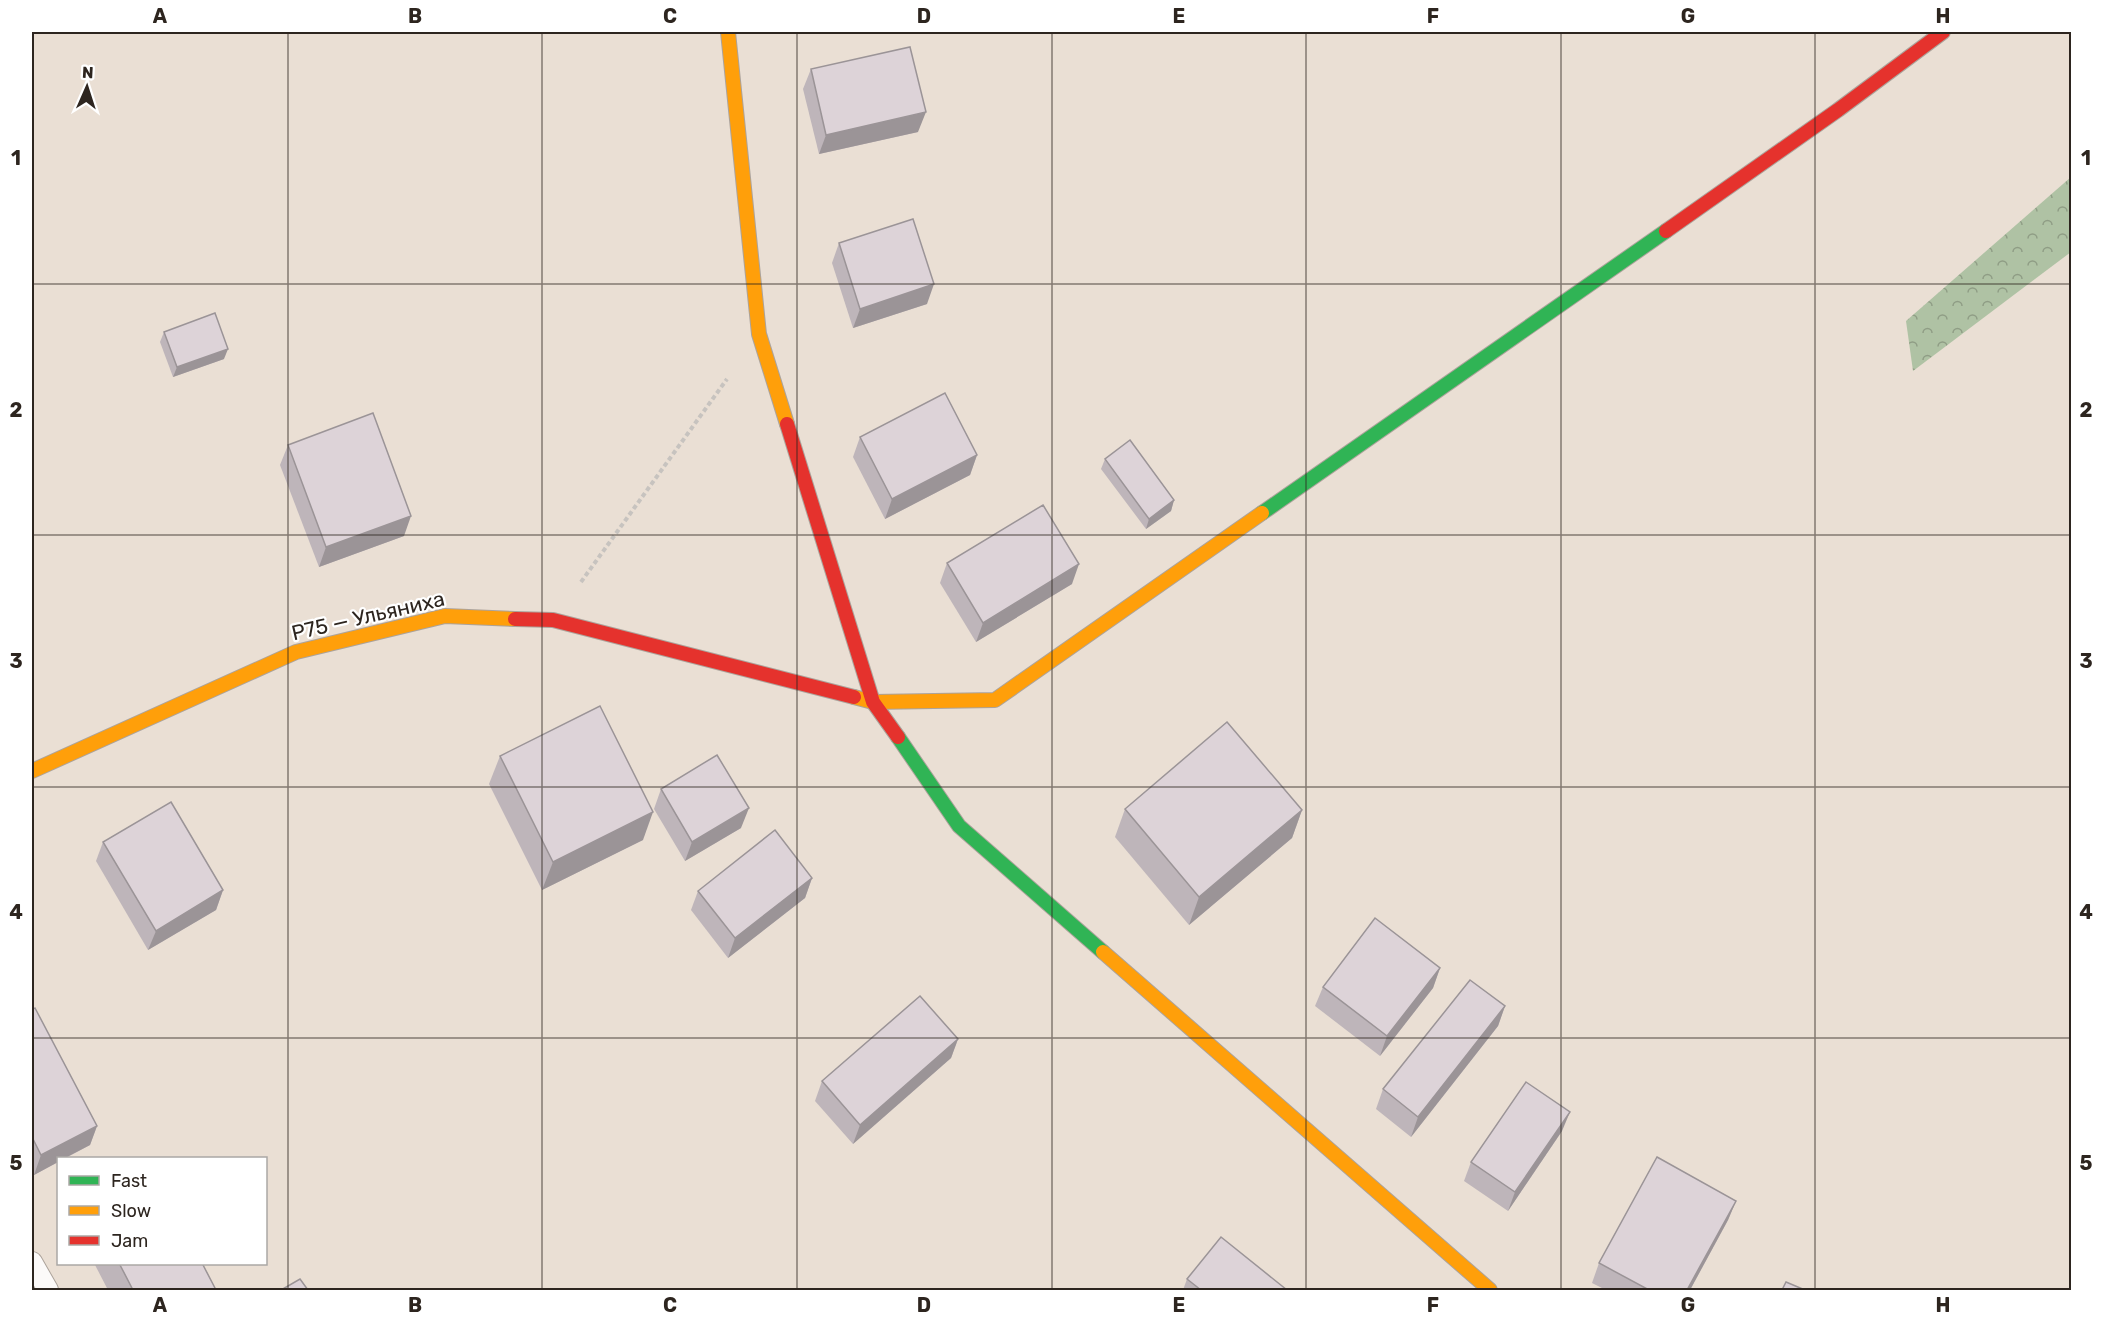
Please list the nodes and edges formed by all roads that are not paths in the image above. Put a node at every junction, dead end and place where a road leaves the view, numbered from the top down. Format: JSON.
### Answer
{"nodes":[{"id":1,"x":728,"y":32,"type":"edge"},
{"id":2,"x":1943,"y":32,"type":"edge"},
{"id":3,"x":873,"y":702,"type":"junction"},
{"id":4,"x":32,"y":771,"type":"edge"},
{"id":5,"x":32,"y":1262,"type":"edge"},
{"id":6,"x":48,"y":1290,"type":"edge"},
{"id":7,"x":1490,"y":1290,"type":"edge"}],
"edges":[{"from":1,"to":3,"type":"street"},
{"from":2,"to":3,"type":"street","name":"Р75 — Ульяниха"},
{"from":3,"to":4,"type":"street","name":"Р75 — Ульяниха"},
{"from":3,"to":7,"type":"street"},
{"from":5,"to":6,"type":"lane"}]}
